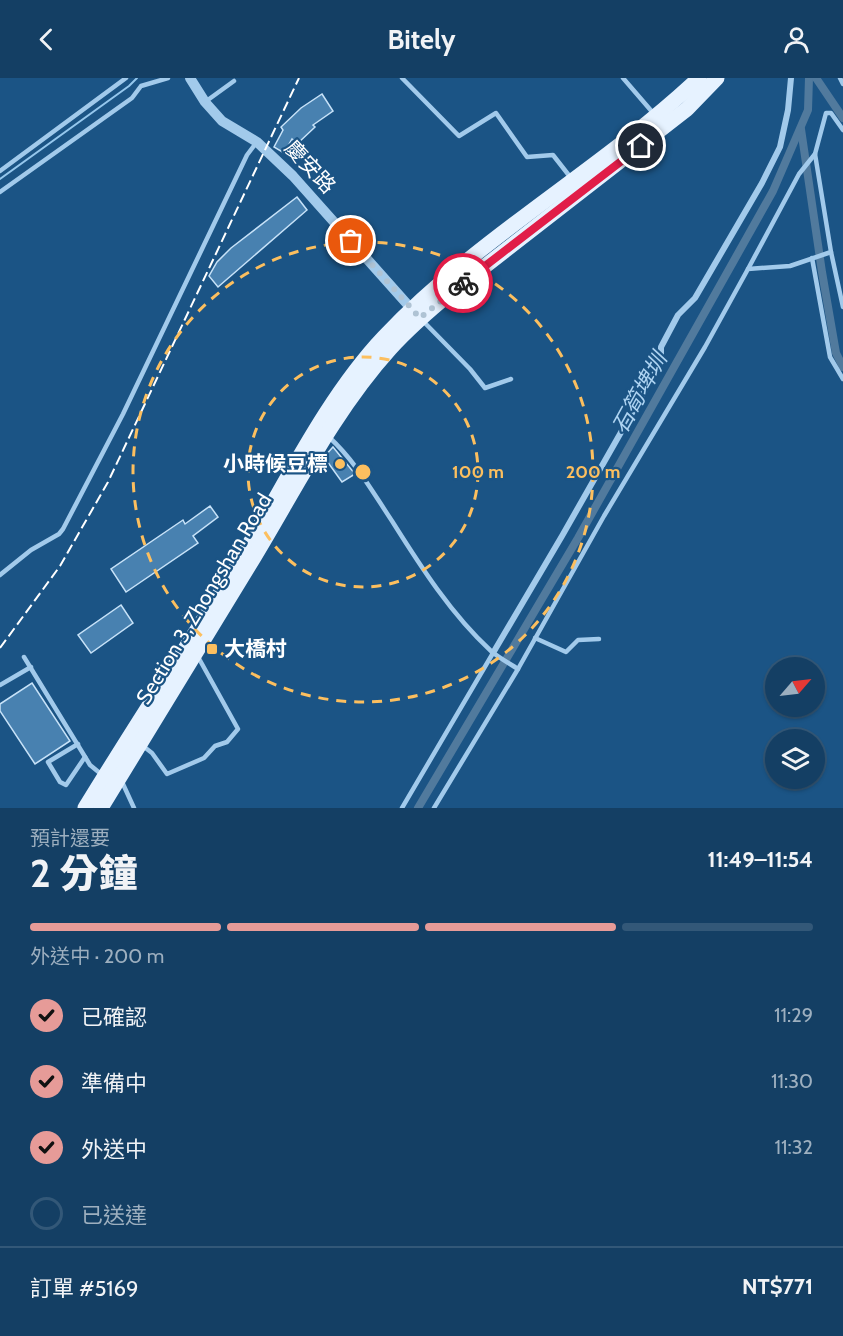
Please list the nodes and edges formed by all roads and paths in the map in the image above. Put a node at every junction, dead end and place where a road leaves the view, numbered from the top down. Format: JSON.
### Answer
{"nodes":[{"id":1,"x":126,"y":78,"type":"edge"},
{"id":2,"x":168,"y":78,"type":"edge"},
{"id":3,"x":190,"y":78,"type":"edge"},
{"id":4,"x":402,"y":78,"type":"edge"},
{"id":5,"x":623,"y":78,"type":"edge"},
{"id":6,"x":699,"y":78,"type":"edge"},
{"id":7,"x":717,"y":78,"type":"edge"},
{"id":8,"x":791,"y":78,"type":"edge"},
{"id":9,"x":840,"y":78,"type":"edge"},
{"id":10,"x":234,"y":81,"type":"dead end"},
{"id":11,"x":843,"y":84,"type":"edge"},
{"id":12,"x":205,"y":102,"type":"junction"},
{"id":13,"x":656,"y":117,"type":"junction"},
{"id":14,"x":843,"y":130,"type":"edge"},
{"id":15,"x":257,"y":142,"type":"junction"},
{"id":16,"x":815,"y":154,"type":"junction"},
{"id":17,"x":0,"y":171,"type":"edge"},
{"id":18,"x":572,"y":180,"type":"junction"},
{"id":19,"x":0,"y":192,"type":"edge"},
{"id":20,"x":831,"y":252,"type":"junction"},
{"id":21,"x":812,"y":258,"type":"junction"},
{"id":22,"x":748,"y":269,"type":"junction"},
{"id":23,"x":843,"y":307,"type":"edge"},
{"id":24,"x":415,"y":314,"type":"junction"},
{"id":25,"x":511,"y":379,"type":"dead end"},
{"id":26,"x":843,"y":379,"type":"edge"},
{"id":27,"x":322,"y":431,"type":"junction"},
{"id":28,"x":0,"y":575,"type":"edge"},
{"id":29,"x":535,"y":638,"type":"junction"},
{"id":30,"x":600,"y":639,"type":"dead end"},
{"id":31,"x":196,"y":652,"type":"junction"},
{"id":32,"x":493,"y":653,"type":"junction"},
{"id":33,"x":24,"y":657,"type":"dead end"},
{"id":34,"x":30,"y":667,"type":"junction"},
{"id":35,"x":518,"y":669,"type":"junction"},
{"id":36,"x":0,"y":685,"type":"edge"},
{"id":37,"x":134,"y":741,"type":"junction"},
{"id":38,"x":78,"y":744,"type":"junction"},
{"id":39,"x":85,"y":757,"type":"junction"},
{"id":40,"x":110,"y":779,"type":"junction"},
{"id":41,"x":106,"y":803,"type":"edge"},
{"id":42,"x":85,"y":808,"type":"edge"},
{"id":43,"x":134,"y":808,"type":"edge"},
{"id":44,"x":402,"y":808,"type":"edge"},
{"id":45,"x":434,"y":808,"type":"edge"}],
"edges":[{"from":1,"to":17,"type":"lane"},
{"from":2,"to":19,"type":"lane"},
{"from":3,"to":12,"type":"street","name":"慶安路"},
{"from":4,"to":18,"type":"lane"},
{"from":5,"to":13,"type":"lane"},
{"from":6,"to":13,"type":"main road","name":"Section 3, Zhongshan Road"},
{"from":7,"to":24,"type":"main road","name":"Section 3, Zhongshan Road"},
{"from":8,"to":32,"type":"street"},
{"from":9,"to":11,"type":"lane"},
{"from":10,"to":12,"type":"lane"},
{"from":12,"to":15,"type":"street","name":"慶安路"},
{"from":13,"to":18,"type":"main road","name":"Section 3, Zhongshan Road"},
{"from":14,"to":16,"type":"lane"},
{"from":15,"to":24,"type":"street","name":"慶安路"},
{"from":15,"to":28,"type":"lane"},
{"from":16,"to":20,"type":"lane"},
{"from":16,"to":22,"type":"lane"},
{"from":18,"to":24,"type":"main road","name":"Section 3, Zhongshan Road"},
{"from":20,"to":21,"type":"lane"},
{"from":20,"to":23,"type":"lane"},
{"from":21,"to":22,"type":"lane"},
{"from":21,"to":26,"type":"lane"},
{"from":22,"to":29,"type":"lane"},
{"from":24,"to":25,"type":"lane"},
{"from":24,"to":27,"type":"main road","name":"Section 3, Zhongshan Road"},
{"from":27,"to":31,"type":"main road","name":"Section 3, Zhongshan Road"},
{"from":27,"to":32,"type":"lane"},
{"from":27,"to":37,"type":"main road","name":"Section 3, Zhongshan Road"},
{"from":29,"to":30,"type":"lane"},
{"from":29,"to":35,"type":"lane"},
{"from":31,"to":37,"type":"main road","name":"Section 3, Zhongshan Road"},
{"from":31,"to":37,"type":"lane"},
{"from":32,"to":35,"type":"lane"},
{"from":32,"to":44,"type":"lane"},
{"from":33,"to":34,"type":"lane"},
{"from":34,"to":36,"type":"lane"},
{"from":34,"to":38,"type":"lane"},
{"from":35,"to":45,"type":"lane"},
{"from":37,"to":40,"type":"main road","name":"Section 3, Zhongshan Road"},
{"from":38,"to":39,"type":"lane"},
{"from":38,"to":39,"type":"lane"},
{"from":39,"to":40,"type":"lane"},
{"from":40,"to":41,"type":"main road","name":"Section 3, Zhongshan Road"},
{"from":40,"to":42,"type":"main road","name":"Section 3, Zhongshan Road"},
{"from":40,"to":43,"type":"lane"}]}
